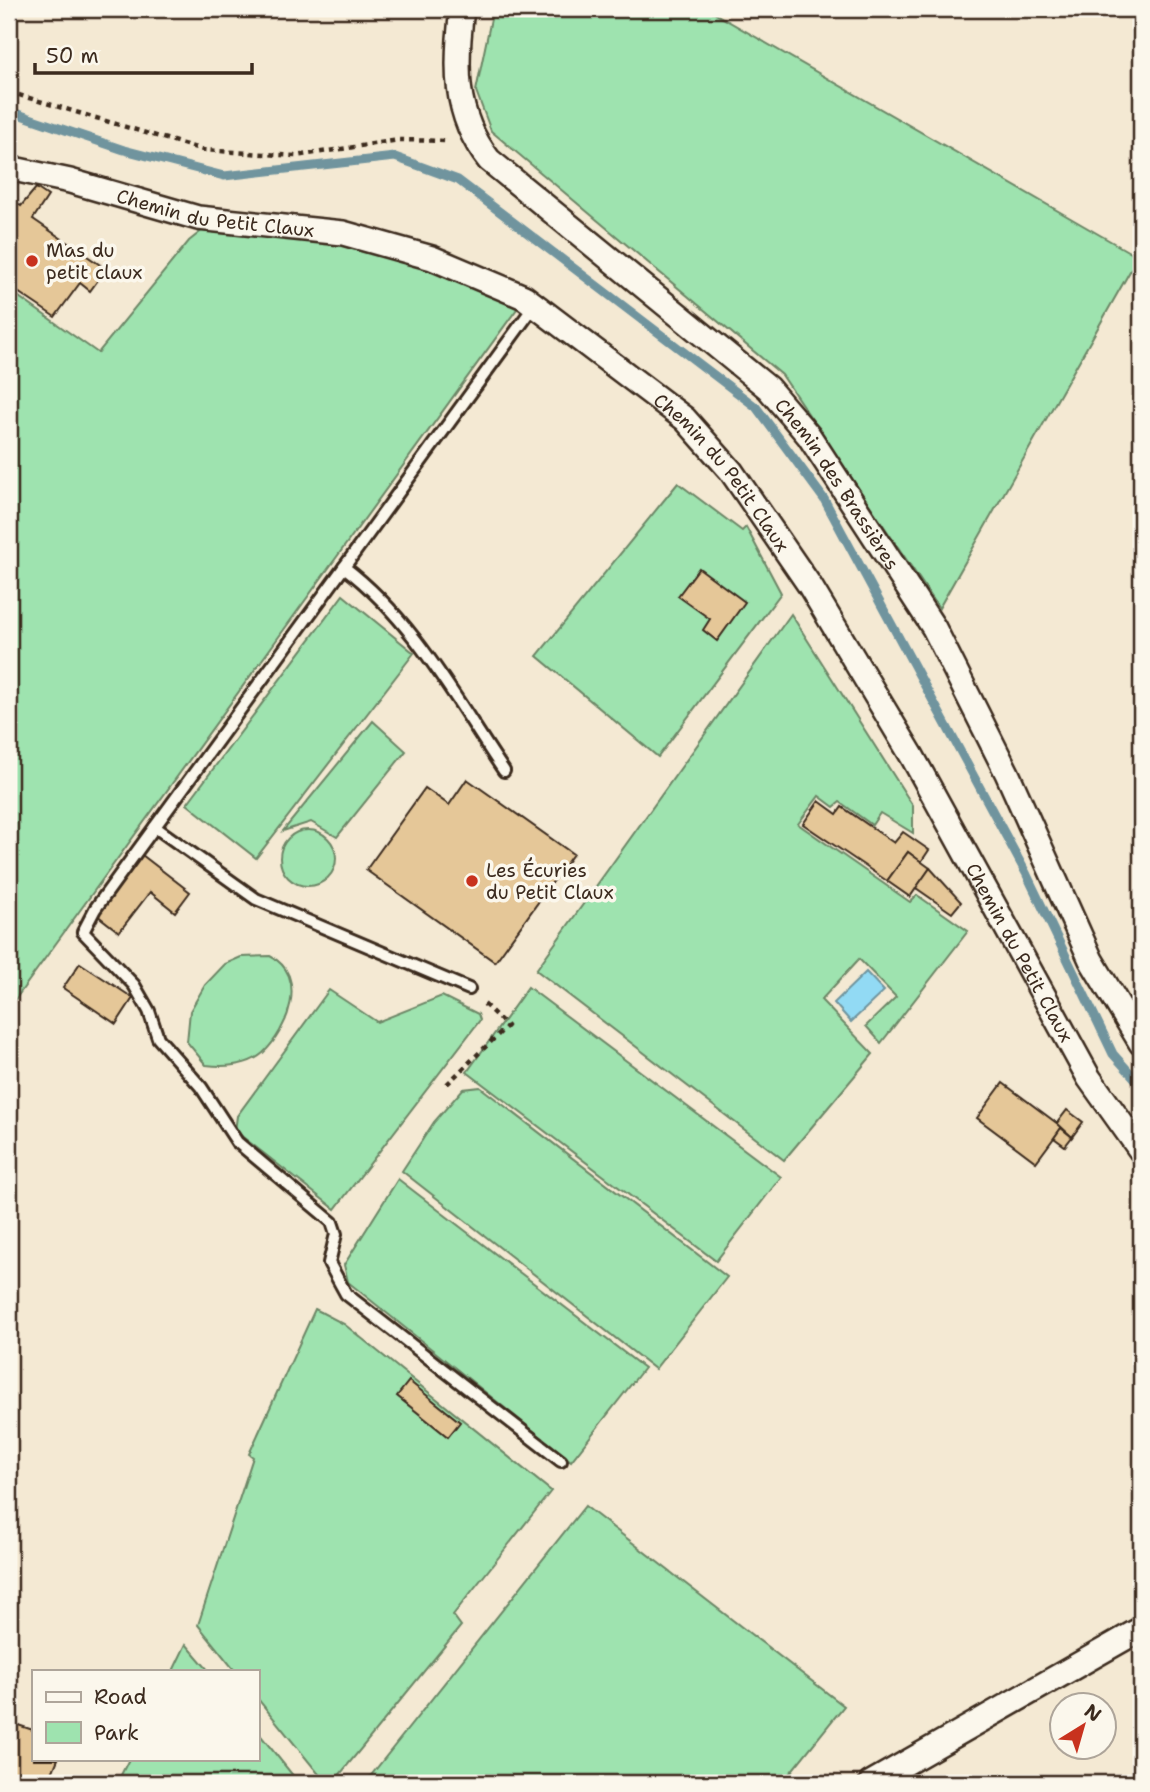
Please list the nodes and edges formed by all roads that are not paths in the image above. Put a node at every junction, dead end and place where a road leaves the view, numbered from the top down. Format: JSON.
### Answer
{"nodes":[{"id":1,"x":462,"y":9,"type":"edge"},
{"id":2,"x":9,"y":168,"type":"edge"},
{"id":3,"x":535,"y":305,"type":"junction"},
{"id":4,"x":344,"y":567,"type":"junction"},
{"id":5,"x":504,"y":771,"type":"dead end"},
{"id":6,"x":155,"y":828,"type":"junction"},
{"id":7,"x":469,"y":989,"type":"road end"},
{"id":8,"x":1141,"y":1043,"type":"edge"},
{"id":9,"x":1141,"y":1151,"type":"edge"},
{"id":10,"x":561,"y":1461,"type":"dead end"},
{"id":11,"x":1141,"y":1629,"type":"edge"},
{"id":12,"x":871,"y":1783,"type":"edge"}],
"edges":[{"from":1,"to":8,"type":"street","name":"Chemin des Brassières"},
{"from":2,"to":3,"type":"street","name":"Chemin du Petit Claux"},
{"from":3,"to":4,"type":"lane"},
{"from":3,"to":9,"type":"street","name":"Chemin du Petit Claux"},
{"from":4,"to":5,"type":"lane"},
{"from":4,"to":6,"type":"lane"},
{"from":6,"to":7,"type":"lane"},
{"from":6,"to":10,"type":"lane"},
{"from":11,"to":12,"type":"street"}]}
